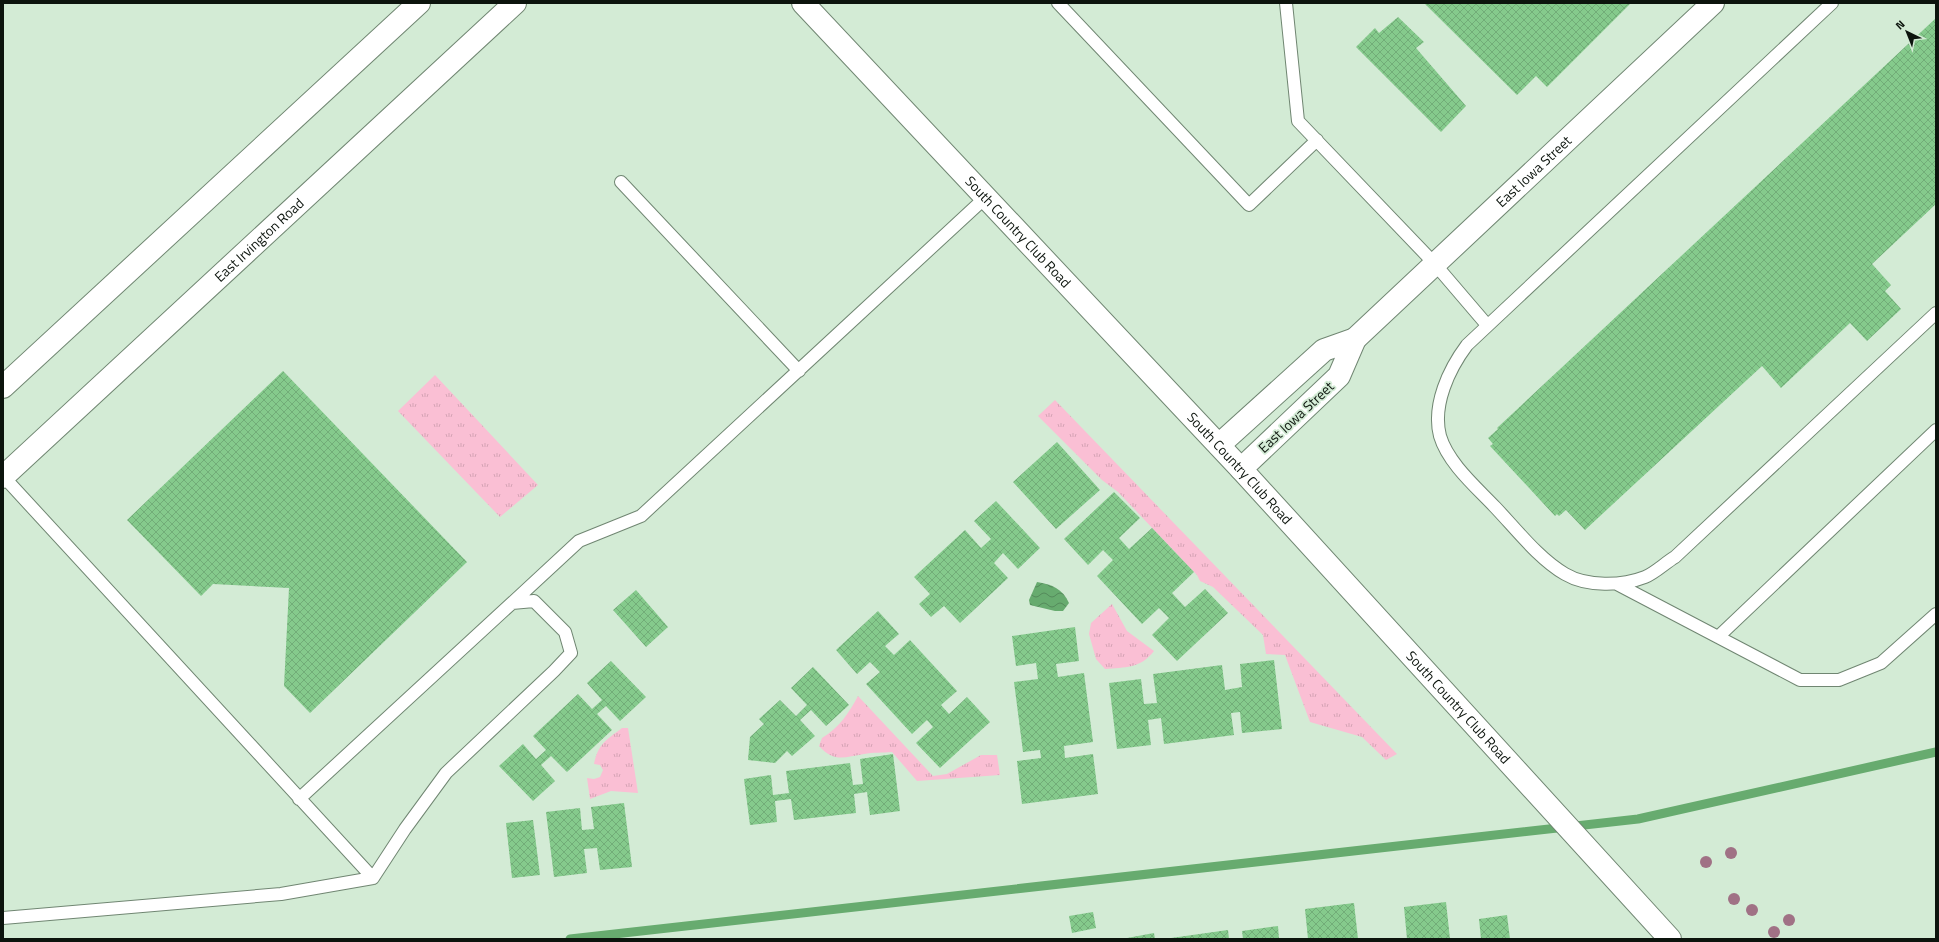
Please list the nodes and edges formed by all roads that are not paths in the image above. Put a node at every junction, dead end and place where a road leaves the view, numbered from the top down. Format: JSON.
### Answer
{"nodes":[{"id":1,"x":419,"y":3,"type":"edge"},
{"id":2,"x":515,"y":3,"type":"edge"},
{"id":3,"x":803,"y":3,"type":"edge"},
{"id":4,"x":1058,"y":3,"type":"edge"},
{"id":5,"x":1286,"y":3,"type":"edge"},
{"id":6,"x":1713,"y":3,"type":"edge"},
{"id":7,"x":1832,"y":3,"type":"edge"},
{"id":8,"x":1317,"y":140,"type":"junction"},
{"id":9,"x":622,"y":182,"type":"dead end"},
{"id":10,"x":986,"y":197,"type":"junction"},
{"id":11,"x":1434,"y":263,"type":"junction"},
{"id":12,"x":1936,"y":313,"type":"edge"},
{"id":13,"x":1487,"y":325,"type":"junction"},
{"id":14,"x":1354,"y":339,"type":"junction"},
{"id":15,"x":799,"y":371,"type":"junction"},
{"id":16,"x":3,"y":387,"type":"edge"},
{"id":17,"x":1936,"y":430,"type":"edge"},
{"id":18,"x":1219,"y":445,"type":"junction"},
{"id":19,"x":1241,"y":469,"type":"junction"},
{"id":20,"x":3,"y":477,"type":"edge"},
{"id":21,"x":1617,"y":584,"type":"junction"},
{"id":22,"x":512,"y":603,"type":"junction"},
{"id":23,"x":1936,"y":614,"type":"edge"},
{"id":24,"x":1718,"y":637,"type":"junction"},
{"id":25,"x":299,"y":799,"type":"junction"},
{"id":26,"x":373,"y":878,"type":"junction"},
{"id":27,"x":3,"y":918,"type":"edge"},
{"id":28,"x":1670,"y":939,"type":"edge"}],
"edges":[{"from":1,"to":16,"type":"street"},
{"from":2,"to":20,"type":"street","name":"East Irvington Road"},
{"from":3,"to":10,"type":"street","name":"South Country Club Road"},
{"from":4,"to":8,"type":"lane"},
{"from":5,"to":8,"type":"lane"},
{"from":6,"to":11,"type":"street","name":"East Iowa Street"},
{"from":7,"to":13,"type":"lane"},
{"from":8,"to":11,"type":"lane"},
{"from":9,"to":15,"type":"lane"},
{"from":10,"to":15,"type":"lane"},
{"from":10,"to":18,"type":"street","name":"South Country Club Road"},
{"from":11,"to":13,"type":"lane"},
{"from":11,"to":14,"type":"street","name":"East Iowa Street"},
{"from":12,"to":21,"type":"lane"},
{"from":13,"to":21,"type":"lane"},
{"from":14,"to":18,"type":"street","name":"East Iowa Street"},
{"from":14,"to":19,"type":"street","name":"East Iowa Street"},
{"from":15,"to":22,"type":"lane"},
{"from":17,"to":24,"type":"lane"},
{"from":18,"to":19,"type":"street","name":"South Country Club Road"},
{"from":19,"to":28,"type":"street","name":"South Country Club Road"},
{"from":20,"to":25,"type":"lane"},
{"from":21,"to":24,"type":"lane"},
{"from":22,"to":25,"type":"lane"},
{"from":22,"to":26,"type":"lane"},
{"from":23,"to":24,"type":"lane"},
{"from":25,"to":26,"type":"lane"},
{"from":26,"to":27,"type":"lane"}]}
